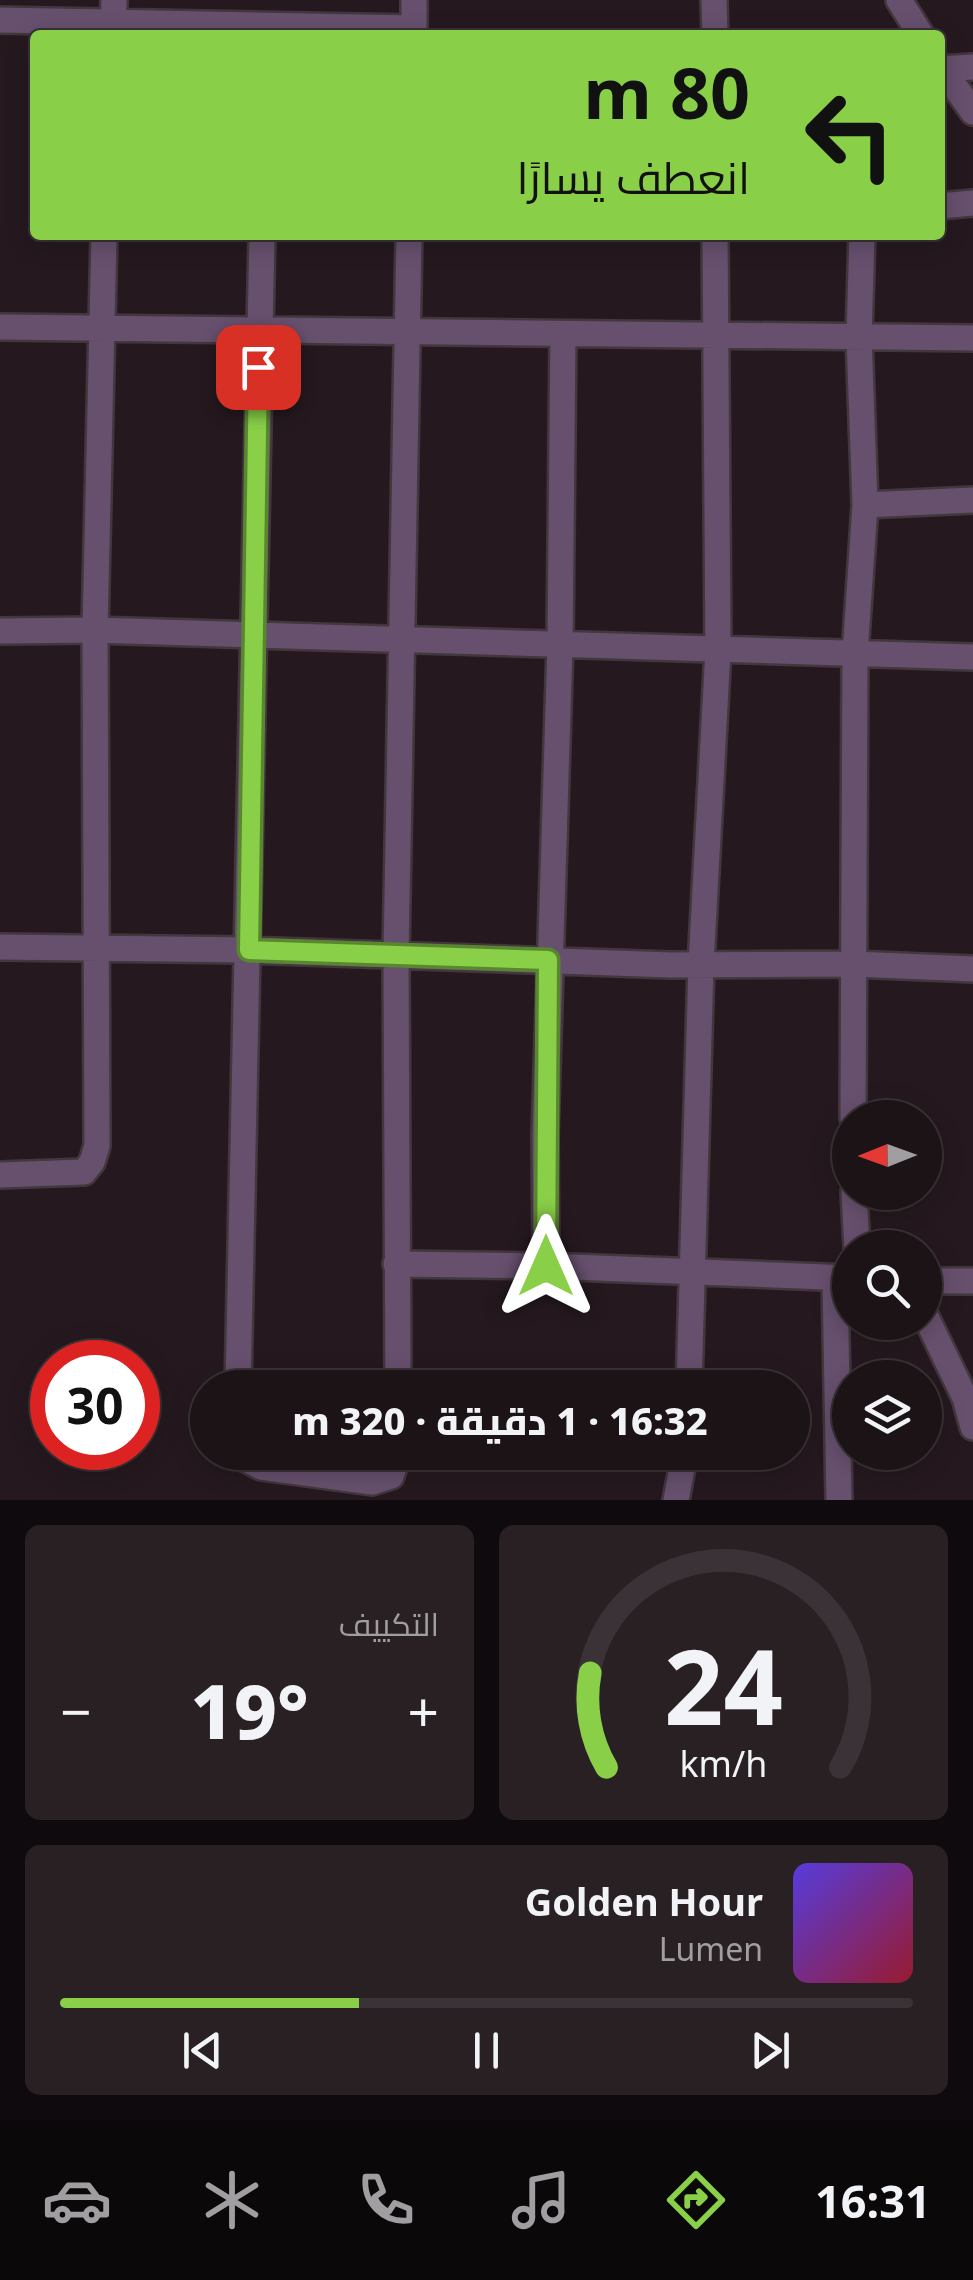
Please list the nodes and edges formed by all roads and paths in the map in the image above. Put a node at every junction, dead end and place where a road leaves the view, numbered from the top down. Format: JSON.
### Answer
{"nodes":[{"id":1,"x":414,"y":0,"type":"edge"},
{"id":2,"x":714,"y":0,"type":"edge"},
{"id":3,"x":899,"y":0,"type":"edge"},
{"id":4,"x":114,"y":19,"type":"edge"},
{"id":5,"x":0,"y":20,"type":"edge"},
{"id":6,"x":268,"y":20,"type":"edge"},
{"id":7,"x":390,"y":30,"type":"edge"},
{"id":8,"x":414,"y":30,"type":"edge"},
{"id":9,"x":714,"y":30,"type":"edge"},
{"id":10,"x":917,"y":30,"type":"edge"},
{"id":11,"x":973,"y":67,"type":"edge"},
{"id":12,"x":945,"y":68,"type":"edge"},
{"id":13,"x":945,"y":74,"type":"edge"},
{"id":14,"x":973,"y":112,"type":"edge"},
{"id":15,"x":973,"y":203,"type":"edge"},
{"id":16,"x":945,"y":206,"type":"edge"},
{"id":17,"x":104,"y":240,"type":"edge"},
{"id":18,"x":262,"y":240,"type":"edge"},
{"id":19,"x":410,"y":240,"type":"edge"},
{"id":20,"x":715,"y":240,"type":"edge"},
{"id":21,"x":862,"y":240,"type":"edge"},
{"id":22,"x":0,"y":328,"type":"edge"},
{"id":23,"x":100,"y":328,"type":"junction"},
{"id":24,"x":259,"y":329,"type":"junction"},
{"id":25,"x":408,"y":333,"type":"junction"},
{"id":26,"x":562,"y":334,"type":"junction"},
{"id":27,"x":714,"y":335,"type":"junction"},
{"id":28,"x":859,"y":337,"type":"junction"},
{"id":29,"x":973,"y":338,"type":"edge"},
{"id":30,"x":973,"y":500,"type":"edge"},
{"id":31,"x":865,"y":505,"type":"junction"},
{"id":32,"x":96,"y":630,"type":"junction"},
{"id":33,"x":0,"y":631,"type":"edge"},
{"id":34,"x":252,"y":637,"type":"junction"},
{"id":35,"x":402,"y":640,"type":"junction"},
{"id":36,"x":560,"y":645,"type":"junction"},
{"id":37,"x":718,"y":650,"type":"junction"},
{"id":38,"x":856,"y":654,"type":"junction"},
{"id":39,"x":973,"y":657,"type":"edge"},
{"id":40,"x":0,"y":947,"type":"edge"},
{"id":41,"x":96,"y":948,"type":"junction"},
{"id":42,"x":249,"y":950,"type":"junction"},
{"id":43,"x":396,"y":955,"type":"junction"},
{"id":44,"x":548,"y":960,"type":"junction"},
{"id":45,"x":701,"y":964,"type":"junction"},
{"id":46,"x":853,"y":964,"type":"junction"},
{"id":47,"x":973,"y":969,"type":"edge"},
{"id":48,"x":853,"y":1100,"type":"edge"},
{"id":49,"x":0,"y":1175,"type":"edge"},
{"id":50,"x":396,"y":1264,"type":"junction"},
{"id":51,"x":546,"y":1266,"type":"junction"},
{"id":52,"x":692,"y":1274,"type":"junction"},
{"id":53,"x":832,"y":1278,"type":"edge"},
{"id":54,"x":942,"y":1281,"type":"edge"},
{"id":55,"x":973,"y":1281,"type":"edge"},
{"id":56,"x":841,"y":1340,"type":"edge"},
{"id":57,"x":936,"y":1340,"type":"edge"},
{"id":58,"x":238,"y":1370,"type":"edge"},
{"id":59,"x":398,"y":1370,"type":"edge"},
{"id":60,"x":689,"y":1370,"type":"edge"},
{"id":61,"x":973,"y":1427,"type":"edge"},
{"id":62,"x":283,"y":1470,"type":"edge"},
{"id":63,"x":393,"y":1470,"type":"edge"},
{"id":64,"x":681,"y":1470,"type":"edge"},
{"id":65,"x":676,"y":1500,"type":"edge"},
{"id":66,"x":839,"y":1500,"type":"edge"}],
"edges":[{"from":1,"to":8,"type":"street"},
{"from":2,"to":9,"type":"street"},
{"from":3,"to":10,"type":"street"},
{"from":4,"to":5,"type":"street"},
{"from":4,"to":6,"type":"street"},
{"from":6,"to":7,"type":"street"},
{"from":11,"to":12,"type":"street"},
{"from":13,"to":14,"type":"street"},
{"from":15,"to":16,"type":"street"},
{"from":17,"to":23,"type":"street"},
{"from":18,"to":24,"type":"street"},
{"from":19,"to":25,"type":"street"},
{"from":20,"to":27,"type":"street"},
{"from":21,"to":28,"type":"street"},
{"from":22,"to":23,"type":"street"},
{"from":23,"to":24,"type":"street"},
{"from":23,"to":32,"type":"street"},
{"from":24,"to":25,"type":"street"},
{"from":24,"to":34,"type":"street"},
{"from":25,"to":26,"type":"street"},
{"from":25,"to":35,"type":"street"},
{"from":26,"to":27,"type":"street"},
{"from":26,"to":36,"type":"street"},
{"from":27,"to":28,"type":"street"},
{"from":27,"to":37,"type":"street"},
{"from":28,"to":29,"type":"street"},
{"from":28,"to":31,"type":"street"},
{"from":30,"to":31,"type":"street"},
{"from":31,"to":38,"type":"street"},
{"from":32,"to":33,"type":"street"},
{"from":32,"to":34,"type":"street"},
{"from":32,"to":41,"type":"street"},
{"from":34,"to":35,"type":"street"},
{"from":34,"to":42,"type":"street"},
{"from":35,"to":36,"type":"street"},
{"from":35,"to":43,"type":"street"},
{"from":36,"to":37,"type":"street"},
{"from":36,"to":44,"type":"street"},
{"from":37,"to":38,"type":"street"},
{"from":37,"to":45,"type":"street"},
{"from":38,"to":39,"type":"street"},
{"from":38,"to":46,"type":"street"},
{"from":40,"to":41,"type":"street"},
{"from":41,"to":42,"type":"street"},
{"from":41,"to":49,"type":"street"},
{"from":42,"to":43,"type":"street"},
{"from":42,"to":58,"type":"street"},
{"from":43,"to":44,"type":"street"},
{"from":43,"to":50,"type":"street"},
{"from":44,"to":45,"type":"street"},
{"from":44,"to":51,"type":"street"},
{"from":45,"to":46,"type":"street"},
{"from":45,"to":52,"type":"street"},
{"from":46,"to":47,"type":"street"},
{"from":46,"to":48,"type":"street"},
{"from":50,"to":51,"type":"street"},
{"from":50,"to":59,"type":"street"},
{"from":51,"to":52,"type":"street"},
{"from":52,"to":53,"type":"street"},
{"from":52,"to":60,"type":"street"},
{"from":54,"to":55,"type":"street"},
{"from":56,"to":66,"type":"street"},
{"from":57,"to":61,"type":"street"},
{"from":62,"to":63,"type":"street"},
{"from":64,"to":65,"type":"street"}]}
